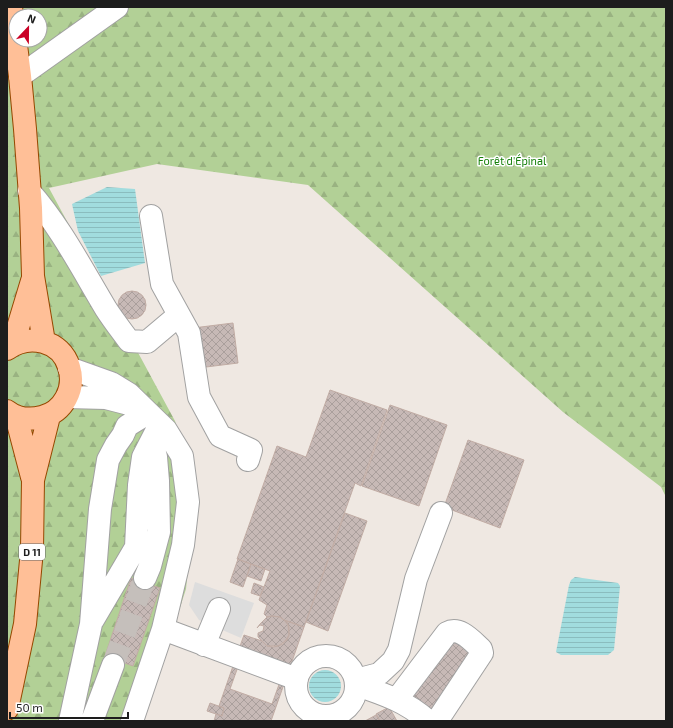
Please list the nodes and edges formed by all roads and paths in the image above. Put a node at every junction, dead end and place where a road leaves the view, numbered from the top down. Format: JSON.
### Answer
{"nodes":[{"id":1,"x":10,"y":7,"type":"edge"},
{"id":2,"x":117,"y":7,"type":"edge"},
{"id":3,"x":20,"y":76,"type":"junction"},
{"id":4,"x":30,"y":191,"type":"junction"},
{"id":5,"x":151,"y":216,"type":"dead end"},
{"id":6,"x":33,"y":276,"type":"junction"},
{"id":7,"x":179,"y":315,"type":"junction"},
{"id":8,"x":44,"y":342,"type":"junction"},
{"id":9,"x":10,"y":346,"type":"edge"},
{"id":10,"x":69,"y":368,"type":"junction"},
{"id":11,"x":67,"y":397,"type":"junction"},
{"id":12,"x":11,"y":413,"type":"edge"},
{"id":13,"x":49,"y":416,"type":"junction"},
{"id":14,"x":151,"y":422,"type":"junction"},
{"id":15,"x":248,"y":460,"type":"dead end"},
{"id":16,"x":33,"y":480,"type":"junction"},
{"id":17,"x":441,"y":513,"type":"dead end"},
{"id":18,"x":146,"y":578,"type":"tunnel mouth"},
{"id":19,"x":219,"y":609,"type":"dead end"},
{"id":20,"x":90,"y":624,"type":"junction"},
{"id":21,"x":163,"y":629,"type":"junction"},
{"id":22,"x":204,"y":645,"type":"junction"},
{"id":23,"x":113,"y":665,"type":"tunnel mouth"},
{"id":24,"x":297,"y":679,"type":"junction"},
{"id":25,"x":356,"y":683,"type":"junction"},
{"id":26,"x":397,"y":699,"type":"junction"},
{"id":27,"x":7,"y":709,"type":"edge"},
{"id":28,"x":309,"y":717,"type":"edge"},
{"id":29,"x":70,"y":721,"type":"edge"},
{"id":30,"x":92,"y":721,"type":"edge"},
{"id":31,"x":132,"y":721,"type":"edge"},
{"id":32,"x":428,"y":721,"type":"edge"},
{"id":33,"x":437,"y":721,"type":"edge"}],
"edges":[{"from":1,"to":3,"type":"main road"},
{"from":2,"to":3,"type":"street"},
{"from":3,"to":4,"type":"main road"},
{"from":4,"to":6,"type":"main road"},
{"from":4,"to":7,"type":"street"},
{"from":5,"to":7,"type":"street"},
{"from":6,"to":8,"type":"main road"},
{"from":6,"to":9,"type":"main road"},
{"from":7,"to":15,"type":"street"},
{"from":8,"to":9,"type":"main road"},
{"from":8,"to":10,"type":"main road"},
{"from":10,"to":11,"type":"main road"},
{"from":10,"to":14,"type":"street"},
{"from":11,"to":13,"type":"main road"},
{"from":11,"to":14,"type":"street"},
{"from":12,"to":13,"type":"main road"},
{"from":12,"to":16,"type":"main road","number":"D 11"},
{"from":13,"to":16,"type":"main road","number":"D 11"},
{"from":14,"to":18,"type":"street"},
{"from":14,"to":20,"type":"street"},
{"from":14,"to":20,"type":"street"},
{"from":14,"to":21,"type":"street"},
{"from":16,"to":27,"type":"main road","number":"D 11"},
{"from":17,"to":25,"type":"street"},
{"from":19,"to":22,"type":"street"},
{"from":20,"to":29,"type":"street"},
{"from":21,"to":22,"type":"street"},
{"from":21,"to":31,"type":"street"},
{"from":22,"to":24,"type":"street"},
{"from":23,"to":30,"type":"street"},
{"from":24,"to":25,"type":"street"},
{"from":24,"to":28,"type":"street"},
{"from":25,"to":26,"type":"street"},
{"from":25,"to":28,"type":"street"},
{"from":26,"to":32,"type":"street"},
{"from":26,"to":33,"type":"street"}]}
